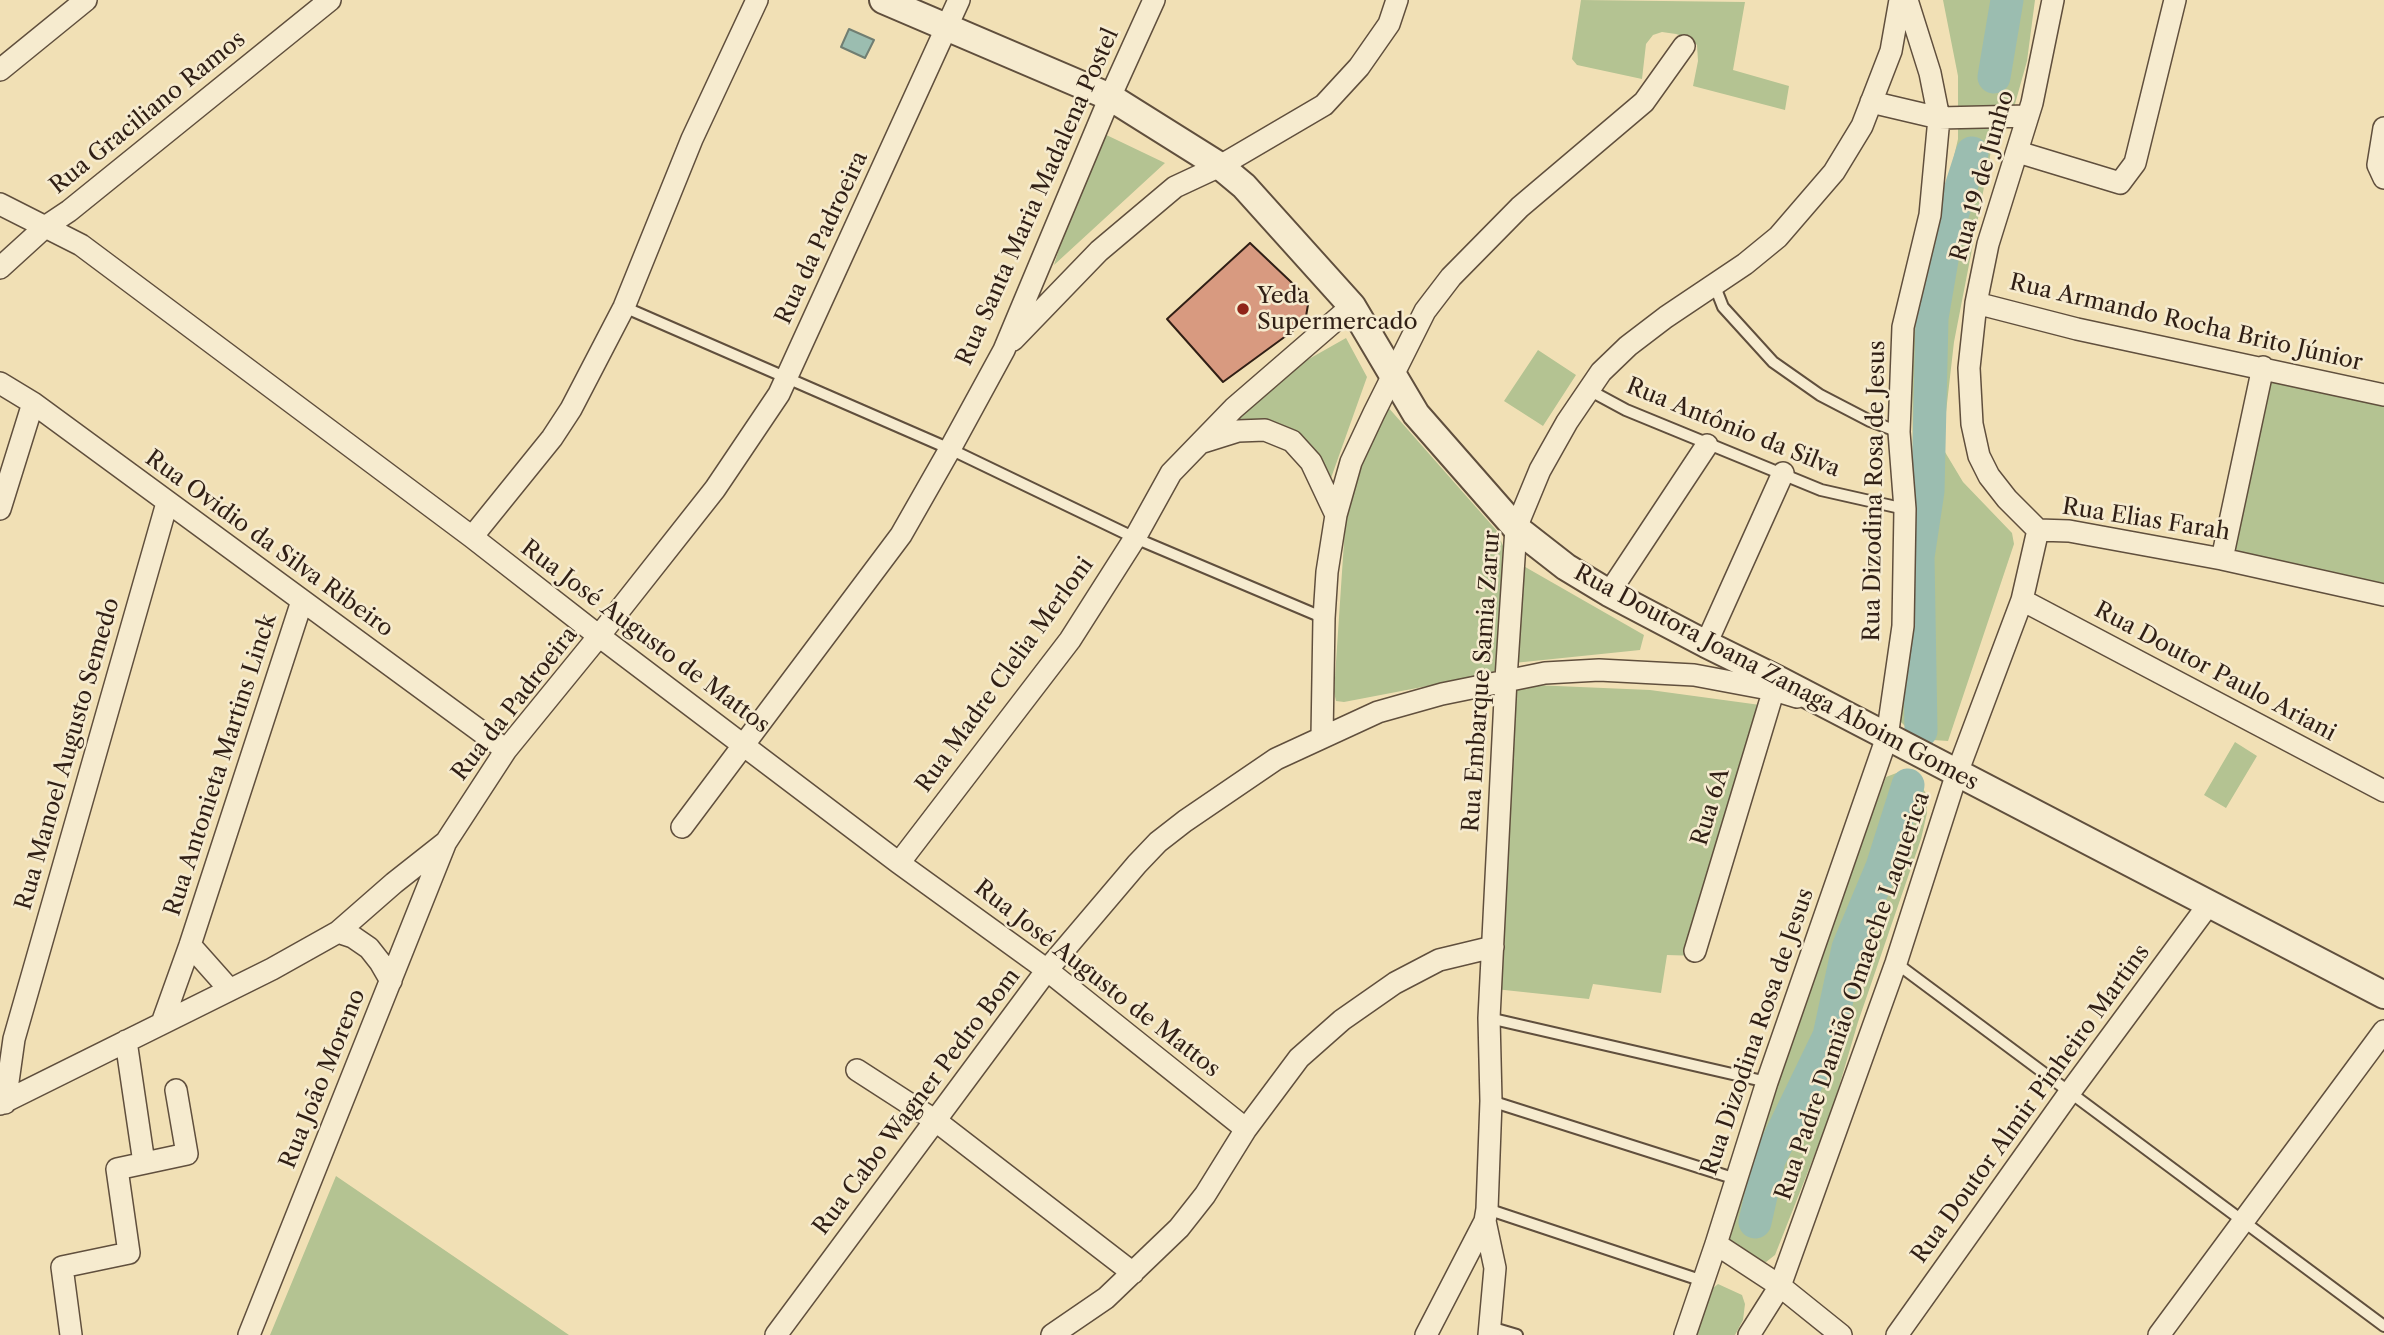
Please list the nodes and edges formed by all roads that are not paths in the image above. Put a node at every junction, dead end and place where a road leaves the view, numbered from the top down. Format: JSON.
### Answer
{"nodes":[{"id":1,"x":86,"y":0,"type":"edge"},
{"id":2,"x":330,"y":0,"type":"edge"},
{"id":3,"x":757,"y":0,"type":"edge"},
{"id":4,"x":883,"y":0,"type":"edge"},
{"id":5,"x":960,"y":0,"type":"edge"},
{"id":6,"x":1153,"y":0,"type":"edge"},
{"id":7,"x":1397,"y":0,"type":"edge"},
{"id":8,"x":1900,"y":0,"type":"edge"},
{"id":9,"x":1907,"y":0,"type":"edge"},
{"id":10,"x":2053,"y":0,"type":"edge"},
{"id":11,"x":2175,"y":0,"type":"edge"},
{"id":12,"x":947,"y":28,"type":"junction"},
{"id":13,"x":1685,"y":46,"type":"dead end"},
{"id":14,"x":0,"y":70,"type":"edge"},
{"id":15,"x":1110,"y":97,"type":"junction"},
{"id":16,"x":1871,"y":102,"type":"junction"},
{"id":17,"x":2028,"y":116,"type":"junction"},
{"id":18,"x":1938,"y":118,"type":"junction"},
{"id":19,"x":2384,"y":128,"type":"edge"},
{"id":20,"x":2018,"y":152,"type":"junction"},
{"id":21,"x":1220,"y":166,"type":"junction"},
{"id":22,"x":2384,"y":178,"type":"edge"},
{"id":23,"x":0,"y":204,"type":"edge"},
{"id":24,"x":45,"y":227,"type":"junction"},
{"id":25,"x":0,"y":268,"type":"edge"},
{"id":26,"x":1713,"y":284,"type":"junction"},
{"id":27,"x":1976,"y":303,"type":"junction"},
{"id":28,"x":1352,"y":306,"type":"junction"},
{"id":29,"x":624,"y":307,"type":"junction"},
{"id":30,"x":1004,"y":350,"type":"junction"},
{"id":31,"x":1969,"y":368,"type":"joint"},
{"id":32,"x":2263,"y":368,"type":"junction"},
{"id":33,"x":788,"y":376,"type":"junction"},
{"id":34,"x":1393,"y":377,"type":"junction"},
{"id":35,"x":0,"y":383,"type":"edge"},
{"id":36,"x":1589,"y":390,"type":"junction"},
{"id":37,"x":2384,"y":395,"type":"edge"},
{"id":38,"x":33,"y":403,"type":"junction"},
{"id":39,"x":1899,"y":432,"type":"junction"},
{"id":40,"x":1198,"y":443,"type":"junction"},
{"id":41,"x":1707,"y":445,"type":"junction"},
{"id":42,"x":950,"y":449,"type":"junction"},
{"id":43,"x":1783,"y":473,"type":"junction"},
{"id":44,"x":167,"y":503,"type":"junction"},
{"id":45,"x":0,"y":509,"type":"edge"},
{"id":46,"x":1905,"y":509,"type":"junction"},
{"id":47,"x":1336,"y":515,"type":"junction"},
{"id":48,"x":1516,"y":528,"type":"junction"},
{"id":49,"x":2038,"y":530,"type":"junction"},
{"id":50,"x":472,"y":537,"type":"junction"},
{"id":51,"x":1135,"y":538,"type":"junction"},
{"id":52,"x":2222,"y":559,"type":"junction"},
{"id":53,"x":1609,"y":593,"type":"junction"},
{"id":54,"x":2384,"y":595,"type":"edge"},
{"id":55,"x":2022,"y":600,"type":"junction"},
{"id":56,"x":302,"y":601,"type":"junction"},
{"id":57,"x":1324,"y":618,"type":"junction"},
{"id":58,"x":599,"y":636,"type":"junction"},
{"id":59,"x":1706,"y":644,"type":"junction"},
{"id":60,"x":1506,"y":679,"type":"junction"},
{"id":61,"x":1776,"y":685,"type":"junction"},
{"id":62,"x":1322,"y":737,"type":"junction"},
{"id":63,"x":1887,"y":737,"type":"junction"},
{"id":64,"x":744,"y":746,"type":"junction"},
{"id":65,"x":506,"y":750,"type":"junction"},
{"id":66,"x":1956,"y":774,"type":"junction"},
{"id":67,"x":2384,"y":791,"type":"edge"},
{"id":68,"x":682,"y":827,"type":"dead end"},
{"id":69,"x":446,"y":842,"type":"junction"},
{"id":70,"x":899,"y":863,"type":"junction"},
{"id":71,"x":2208,"y":904,"type":"junction"},
{"id":72,"x":338,"y":932,"type":"junction"},
{"id":73,"x":190,"y":945,"type":"junction"},
{"id":74,"x":1493,"y":947,"type":"junction"},
{"id":75,"x":1695,"y":951,"type":"dead end"},
{"id":76,"x":1896,"y":963,"type":"junction"},
{"id":77,"x":1047,"y":970,"type":"junction"},
{"id":78,"x":391,"y":981,"type":"junction"},
{"id":79,"x":230,"y":990,"type":"junction"},
{"id":80,"x":2384,"y":995,"type":"edge"},
{"id":81,"x":1489,"y":1018,"type":"junction"},
{"id":82,"x":162,"y":1023,"type":"junction"},
{"id":83,"x":2384,"y":1031,"type":"edge"},
{"id":84,"x":126,"y":1041,"type":"junction"},
{"id":85,"x":857,"y":1070,"type":"dead end"},
{"id":86,"x":1767,"y":1082,"type":"junction"},
{"id":87,"x":176,"y":1090,"type":"dead end"},
{"id":88,"x":2070,"y":1092,"type":"junction"},
{"id":89,"x":1491,"y":1101,"type":"junction"},
{"id":90,"x":2,"y":1104,"type":"edge"},
{"id":91,"x":936,"y":1121,"type":"junction"},
{"id":92,"x":1246,"y":1129,"type":"junction"},
{"id":93,"x":144,"y":1163,"type":"junction"},
{"id":94,"x":1736,"y":1180,"type":"junction"},
{"id":95,"x":1486,"y":1215,"type":"junction"},
{"id":96,"x":2243,"y":1221,"type":"junction"},
{"id":97,"x":1716,"y":1244,"type":"junction"},
{"id":98,"x":1133,"y":1273,"type":"junction"},
{"id":99,"x":1703,"y":1281,"type":"junction"},
{"id":100,"x":1780,"y":1286,"type":"junction"},
{"id":101,"x":2384,"y":1326,"type":"edge"},
{"id":102,"x":1490,"y":1331,"type":"edge"},
{"id":103,"x":71,"y":1335,"type":"edge"},
{"id":104,"x":249,"y":1335,"type":"edge"},
{"id":105,"x":776,"y":1335,"type":"edge"},
{"id":106,"x":1052,"y":1335,"type":"edge"},
{"id":107,"x":1426,"y":1335,"type":"edge"},
{"id":108,"x":1517,"y":1335,"type":"edge"},
{"id":109,"x":1685,"y":1335,"type":"edge"},
{"id":110,"x":1749,"y":1335,"type":"edge"},
{"id":111,"x":1841,"y":1335,"type":"edge"},
{"id":112,"x":1897,"y":1335,"type":"edge"},
{"id":113,"x":2159,"y":1335,"type":"edge"}],
"edges":[{"from":1,"to":14,"type":"street"},
{"from":2,"to":24,"type":"street","name":"Rua Graciliano Ramos"},
{"from":3,"to":29,"type":"street"},
{"from":4,"to":12,"type":"street","name":"Rua Doutora Joana Zanaga Aboim Gomes"},
{"from":5,"to":12,"type":"street","name":"Rua da Padroeira"},
{"from":6,"to":15,"type":"street","name":"Rua Santa Maria Madalena Postel"},
{"from":7,"to":21,"type":"street"},
{"from":8,"to":16,"type":"street","name":"Rua Embarque Samia Zarur"},
{"from":9,"to":18,"type":"street","name":"Rua Dizodina Rosa de Jesus"},
{"from":10,"to":17,"type":"street","name":"Rua 19 de Junho"},
{"from":11,"to":20,"type":"street"},
{"from":12,"to":15,"type":"street","name":"Rua Doutora Joana Zanaga Aboim Gomes"},
{"from":12,"to":33,"type":"street","name":"Rua da Padroeira"},
{"from":13,"to":34,"type":"street"},
{"from":15,"to":21,"type":"street","name":"Rua Doutora Joana Zanaga Aboim Gomes"},
{"from":15,"to":30,"type":"street","name":"Rua Santa Maria Madalena Postel"},
{"from":16,"to":18,"type":"street"},
{"from":16,"to":26,"type":"street","name":"Rua Embarque Samia Zarur"},
{"from":17,"to":18,"type":"street"},
{"from":17,"to":20,"type":"street","name":"Rua 19 de Junho"},
{"from":18,"to":39,"type":"street","name":"Rua Dizodina Rosa de Jesus"},
{"from":19,"to":22,"type":"street"},
{"from":20,"to":27,"type":"street","name":"Rua 19 de Junho"},
{"from":21,"to":28,"type":"street","name":"Rua Doutora Joana Zanaga Aboim Gomes"},
{"from":21,"to":30,"type":"street"},
{"from":23,"to":24,"type":"street","name":"Rua José Augusto de Mattos"},
{"from":24,"to":25,"type":"street","name":"Rua Graciliano Ramos"},
{"from":24,"to":50,"type":"street","name":"Rua José Augusto de Mattos"},
{"from":26,"to":36,"type":"street","name":"Rua Embarque Samia Zarur"},
{"from":26,"to":39,"type":"lane"},
{"from":27,"to":31,"type":"street","name":"Rua 19 de Junho"},
{"from":27,"to":32,"type":"street","name":"Rua Armando Rocha Brito Júnior"},
{"from":28,"to":34,"type":"street","name":"Rua Doutora Joana Zanaga Aboim Gomes"},
{"from":28,"to":40,"type":"street","name":"Rua Madre Clelia Merloni"},
{"from":29,"to":33,"type":"lane"},
{"from":29,"to":50,"type":"street"},
{"from":30,"to":42,"type":"street","name":"Rua Santa Maria Madalena Postel"},
{"from":31,"to":49,"type":"street","name":"Rua Elias Farah"},
{"from":32,"to":37,"type":"street","name":"Rua Armando Rocha Brito Júnior"},
{"from":32,"to":52,"type":"street"},
{"from":33,"to":42,"type":"lane"},
{"from":33,"to":58,"type":"street","name":"Rua da Padroeira"},
{"from":34,"to":47,"type":"street"},
{"from":34,"to":48,"type":"street","name":"Rua Doutora Joana Zanaga Aboim Gomes"},
{"from":35,"to":38,"type":"street","name":"Rua Ovidio da Silva Ribeiro"},
{"from":36,"to":41,"type":"lane","name":"Rua Antônio da Silva"},
{"from":36,"to":48,"type":"street","name":"Rua Embarque Samia Zarur"},
{"from":38,"to":44,"type":"street","name":"Rua Ovidio da Silva Ribeiro"},
{"from":38,"to":45,"type":"street"},
{"from":39,"to":46,"type":"street","name":"Rua Dizodina Rosa de Jesus"},
{"from":40,"to":47,"type":"street"},
{"from":40,"to":51,"type":"street","name":"Rua Madre Clelia Merloni"},
{"from":41,"to":43,"type":"lane","name":"Rua Antônio da Silva"},
{"from":41,"to":53,"type":"street"},
{"from":42,"to":51,"type":"lane"},
{"from":42,"to":64,"type":"street","name":"Rua Santa Maria Madalena Postel"},
{"from":43,"to":46,"type":"lane","name":"Rua Antônio da Silva"},
{"from":43,"to":59,"type":"street"},
{"from":44,"to":56,"type":"street","name":"Rua Ovidio da Silva Ribeiro"},
{"from":44,"to":90,"type":"street","name":"Rua Manoel Augusto Semedo"},
{"from":46,"to":63,"type":"street","name":"Rua Dizodina Rosa de Jesus"},
{"from":47,"to":57,"type":"street"},
{"from":48,"to":53,"type":"street","name":"Rua Doutora Joana Zanaga Aboim Gomes"},
{"from":48,"to":60,"type":"street","name":"Rua Embarque Samia Zarur"},
{"from":49,"to":52,"type":"street","name":"Rua Elias Farah"},
{"from":49,"to":55,"type":"street","name":"Rua Padre Damião Omaeche Laquerica"},
{"from":50,"to":58,"type":"street","name":"Rua José Augusto de Mattos"},
{"from":51,"to":57,"type":"lane"},
{"from":51,"to":70,"type":"street","name":"Rua Madre Clelia Merloni"},
{"from":52,"to":54,"type":"street","name":"Rua Elias Farah"},
{"from":53,"to":59,"type":"street","name":"Rua Doutora Joana Zanaga Aboim Gomes"},
{"from":55,"to":66,"type":"street","name":"Rua Padre Damião Omaeche Laquerica"},
{"from":55,"to":67,"type":"street","name":"Rua Doutor Paulo Ariani"},
{"from":56,"to":65,"type":"street","name":"Rua Ovidio da Silva Ribeiro"},
{"from":56,"to":73,"type":"street","name":"Rua Antonieta Martins Linck"},
{"from":57,"to":62,"type":"street"},
{"from":58,"to":64,"type":"street","name":"Rua José Augusto de Mattos"},
{"from":58,"to":65,"type":"street","name":"Rua da Padroeira"},
{"from":59,"to":61,"type":"street","name":"Rua Doutora Joana Zanaga Aboim Gomes"},
{"from":60,"to":61,"type":"street","name":"Rua Cabo Wagner Pedro Bom"},
{"from":60,"to":62,"type":"street","name":"Rua Cabo Wagner Pedro Bom"},
{"from":60,"to":74,"type":"street","name":"Rua Embarque Samia Zarur"},
{"from":61,"to":63,"type":"street","name":"Rua Doutora Joana Zanaga Aboim Gomes"},
{"from":61,"to":75,"type":"street","name":"Rua 6A"},
{"from":62,"to":77,"type":"street","name":"Rua Cabo Wagner Pedro Bom"},
{"from":63,"to":66,"type":"street","name":"Rua Doutora Joana Zanaga Aboim Gomes"},
{"from":63,"to":86,"type":"street","name":"Rua Dizodina Rosa de Jesus"},
{"from":64,"to":68,"type":"street","name":"Rua Santa Maria Madalena Postel"},
{"from":64,"to":70,"type":"street","name":"Rua José Augusto de Mattos"},
{"from":65,"to":69,"type":"street","name":"Rua da Padroeira"},
{"from":66,"to":71,"type":"street","name":"Rua Doutora Joana Zanaga Aboim Gomes"},
{"from":66,"to":76,"type":"street","name":"Rua Padre Damião Omaeche Laquerica"},
{"from":69,"to":72,"type":"street","name":"Rua da Padroeira"},
{"from":69,"to":78,"type":"street","name":"Rua João Moreno"},
{"from":70,"to":77,"type":"street","name":"Rua José Augusto de Mattos"},
{"from":71,"to":80,"type":"street","name":"Rua Doutora Joana Zanaga Aboim Gomes"},
{"from":71,"to":88,"type":"street","name":"Rua Doutor Almir Pinheiro Martins"},
{"from":72,"to":78,"type":"street"},
{"from":72,"to":79,"type":"street","name":"Rua da Padroeira"},
{"from":73,"to":79,"type":"street","name":"Rua Antonieta Martins Linck"},
{"from":73,"to":82,"type":"street","name":"Rua Antonieta Martins Linck"},
{"from":74,"to":81,"type":"street","name":"Rua Embarque Samia Zarur"},
{"from":74,"to":92,"type":"street"},
{"from":76,"to":88,"type":"lane"},
{"from":76,"to":100,"type":"street","name":"Rua Padre Damião Omaeche Laquerica"},
{"from":77,"to":91,"type":"street","name":"Rua Cabo Wagner Pedro Bom"},
{"from":77,"to":92,"type":"street","name":"Rua José Augusto de Mattos"},
{"from":78,"to":104,"type":"street","name":"Rua João Moreno"},
{"from":79,"to":82,"type":"street","name":"Rua da Padroeira"},
{"from":81,"to":86,"type":"lane"},
{"from":81,"to":89,"type":"street","name":"Rua Embarque Samia Zarur"},
{"from":82,"to":84,"type":"street","name":"Rua da Padroeira"},
{"from":83,"to":96,"type":"street"},
{"from":84,"to":90,"type":"street","name":"Rua da Padroeira"},
{"from":84,"to":93,"type":"street"},
{"from":85,"to":91,"type":"street"},
{"from":86,"to":94,"type":"street","name":"Rua Dizodina Rosa de Jesus"},
{"from":87,"to":93,"type":"street"},
{"from":88,"to":96,"type":"lane"},
{"from":88,"to":112,"type":"street","name":"Rua Doutor Almir Pinheiro Martins"},
{"from":89,"to":94,"type":"lane"},
{"from":89,"to":95,"type":"street","name":"Rua Embarque Samia Zarur"},
{"from":91,"to":98,"type":"street"},
{"from":91,"to":105,"type":"street","name":"Rua Cabo Wagner Pedro Bom"},
{"from":92,"to":98,"type":"street"},
{"from":93,"to":103,"type":"street"},
{"from":94,"to":97,"type":"street","name":"Rua Dizodina Rosa de Jesus"},
{"from":95,"to":99,"type":"lane"},
{"from":95,"to":102,"type":"street"},
{"from":95,"to":107,"type":"street"},
{"from":96,"to":101,"type":"lane"},
{"from":96,"to":113,"type":"street"},
{"from":97,"to":99,"type":"street","name":"Rua Dizodina Rosa de Jesus"},
{"from":97,"to":100,"type":"street"},
{"from":98,"to":106,"type":"street"},
{"from":99,"to":109,"type":"street","name":"Rua Dizodina Rosa de Jesus"},
{"from":100,"to":110,"type":"street","name":"Rua Padre Damião Omaeche Laquerica"},
{"from":100,"to":111,"type":"street"},
{"from":102,"to":108,"type":"lane"}]}
